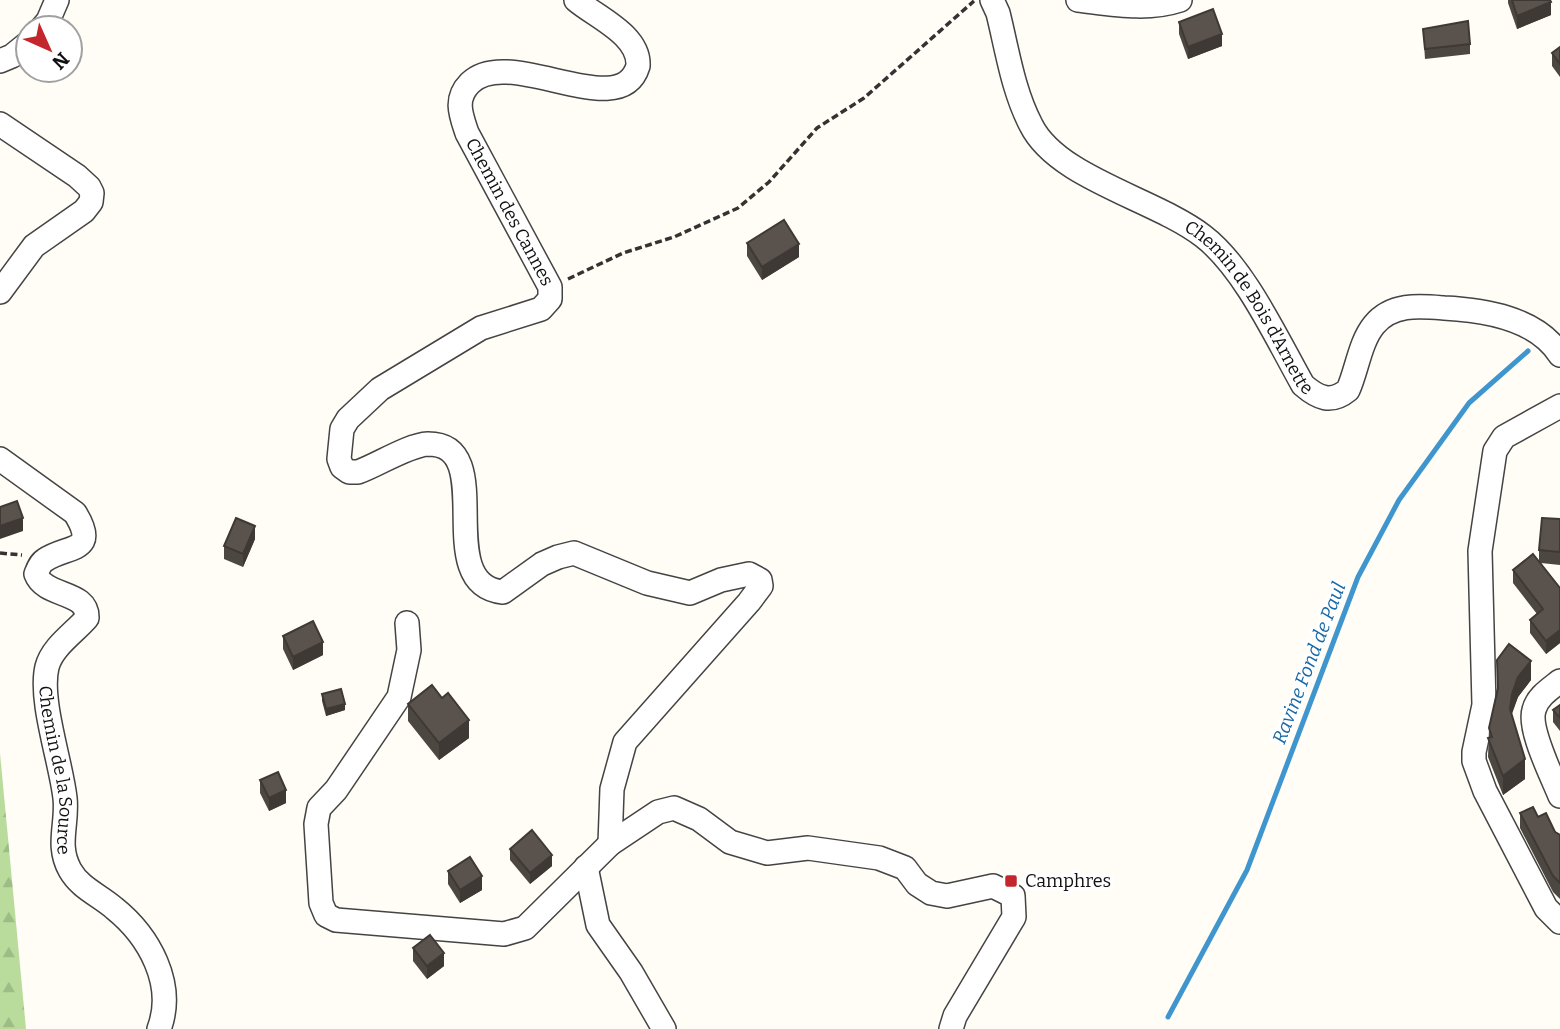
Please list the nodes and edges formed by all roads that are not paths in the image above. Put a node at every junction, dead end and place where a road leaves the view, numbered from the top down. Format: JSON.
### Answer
{"nodes":[{"id":1,"x":576,"y":0,"type":"edge"},
{"id":2,"x":992,"y":0,"type":"edge"},
{"id":3,"x":1078,"y":0,"type":"edge"},
{"id":4,"x":1180,"y":0,"type":"edge"},
{"id":5,"x":0,"y":124,"type":"edge"},
{"id":6,"x":0,"y":292,"type":"edge"},
{"id":7,"x":1560,"y":355,"type":"edge"},
{"id":8,"x":1560,"y":406,"type":"edge"},
{"id":9,"x":0,"y":458,"type":"edge"},
{"id":10,"x":407,"y":623,"type":"dead end"},
{"id":11,"x":1560,"y":681,"type":"edge"},
{"id":12,"x":1560,"y":796,"type":"edge"},
{"id":13,"x":610,"y":844,"type":"junction"},
{"id":14,"x":586,"y":867,"type":"junction"},
{"id":15,"x":1560,"y":922,"type":"edge"},
{"id":16,"x":159,"y":1029,"type":"edge"},
{"id":17,"x":664,"y":1029,"type":"edge"},
{"id":18,"x":951,"y":1029,"type":"edge"}],
"edges":[{"from":1,"to":13,"type":"street","name":"Chemin des Cannes"},
{"from":2,"to":7,"type":"street","name":"Chemin de Bois d'Arnette"},
{"from":3,"to":4,"type":"street"},
{"from":5,"to":6,"type":"street"},
{"from":8,"to":15,"type":"street"},
{"from":9,"to":16,"type":"street","name":"Chemin de la Source"},
{"from":10,"to":14,"type":"street"},
{"from":11,"to":12,"type":"street"},
{"from":13,"to":14,"type":"street"},
{"from":13,"to":18,"type":"street"},
{"from":14,"to":17,"type":"street"}]}
